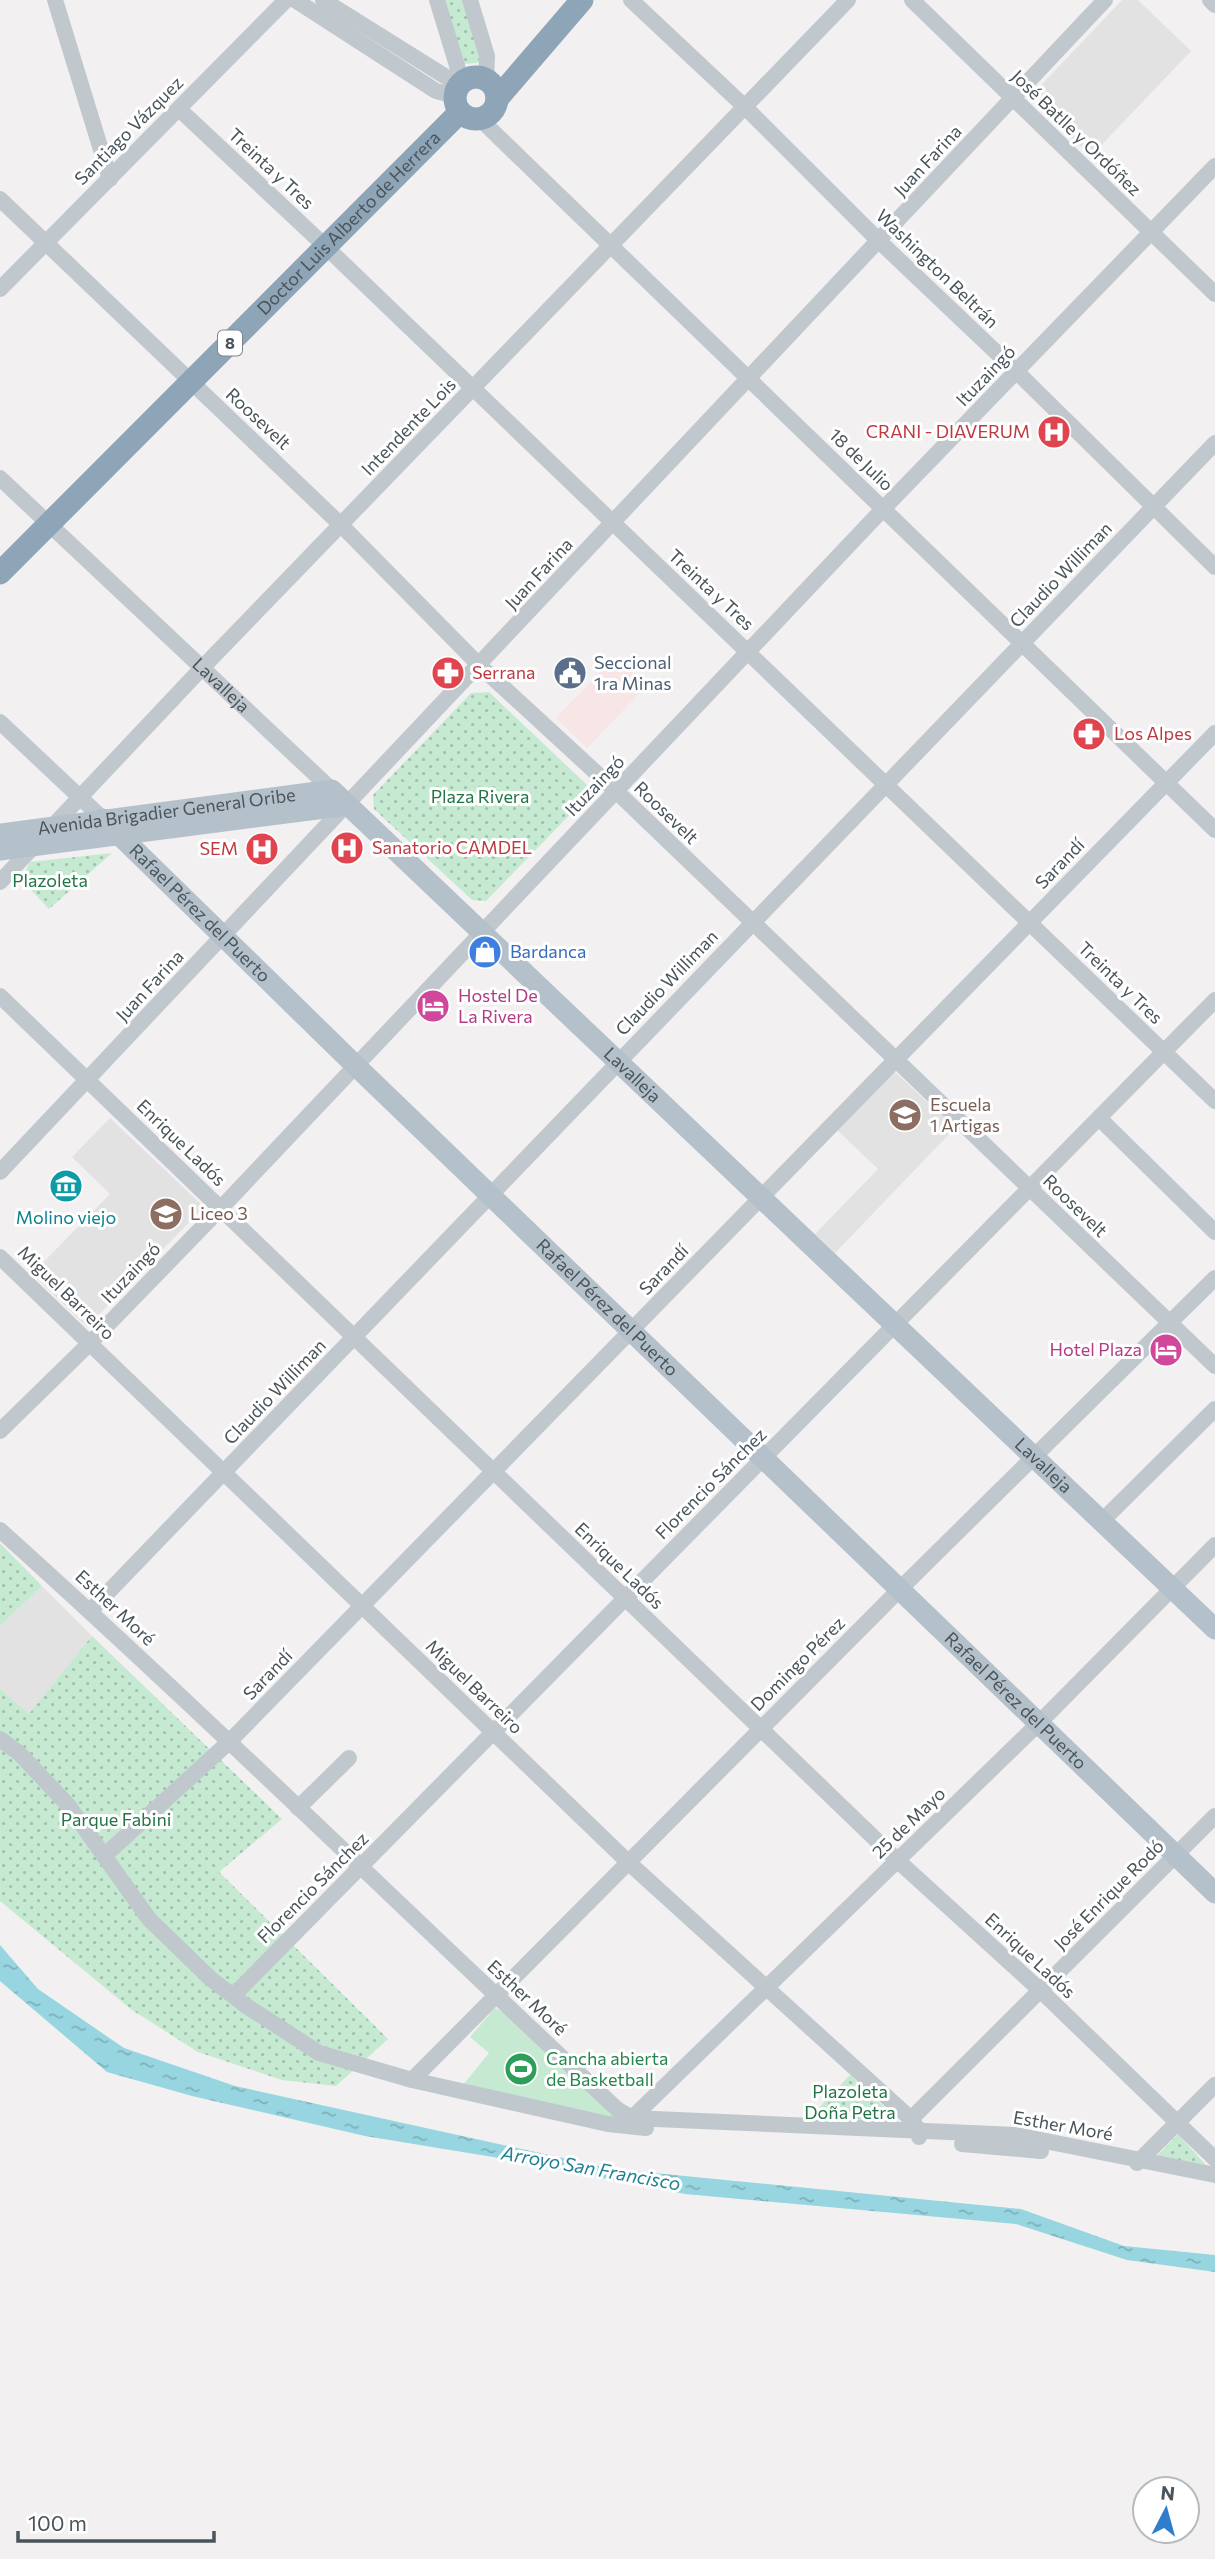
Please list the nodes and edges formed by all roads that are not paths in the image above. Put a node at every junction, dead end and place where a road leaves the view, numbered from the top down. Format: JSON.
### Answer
{"nodes":[{"id":1,"x":55,"y":0,"type":"edge"},
{"id":2,"x":286,"y":0,"type":"edge"},
{"id":3,"x":295,"y":0,"type":"edge"},
{"id":4,"x":323,"y":0,"type":"edge"},
{"id":5,"x":437,"y":0,"type":"edge"},
{"id":6,"x":470,"y":0,"type":"edge"},
{"id":7,"x":582,"y":0,"type":"edge"},
{"id":8,"x":631,"y":0,"type":"edge"},
{"id":9,"x":848,"y":0,"type":"edge"},
{"id":10,"x":912,"y":0,"type":"edge"},
{"id":11,"x":1105,"y":0,"type":"edge"},
{"id":12,"x":1210,"y":0,"type":"edge"},
{"id":13,"x":1215,"y":5,"type":"edge"},
{"id":14,"x":490,"y":87,"type":"junction"},
{"id":15,"x":463,"y":99,"type":"junction"},
{"id":16,"x":1012,"y":99,"type":"junction"},
{"id":17,"x":745,"y":107,"type":"junction"},
{"id":18,"x":179,"y":109,"type":"junction"},
{"id":19,"x":1215,"y":166,"type":"edge"},
{"id":20,"x":110,"y":178,"type":"junction"},
{"id":21,"x":0,"y":199,"type":"edge"},
{"id":22,"x":1152,"y":232,"type":"junction"},
{"id":23,"x":879,"y":241,"type":"junction"},
{"id":24,"x":46,"y":242,"type":"junction"},
{"id":25,"x":611,"y":245,"type":"junction"},
{"id":26,"x":326,"y":247,"type":"junction"},
{"id":27,"x":0,"y":289,"type":"edge"},
{"id":28,"x":1215,"y":294,"type":"edge"},
{"id":29,"x":1017,"y":372,"type":"junction"},
{"id":30,"x":749,"y":379,"type":"junction"},
{"id":31,"x":190,"y":382,"type":"junction"},
{"id":32,"x":473,"y":389,"type":"junction"},
{"id":33,"x":1215,"y":443,"type":"edge"},
{"id":34,"x":0,"y":478,"type":"edge"},
{"id":35,"x":1153,"y":507,"type":"junction"},
{"id":36,"x":884,"y":508,"type":"junction"},
{"id":37,"x":50,"y":523,"type":"junction"},
{"id":38,"x":613,"y":524,"type":"junction"},
{"id":39,"x":341,"y":525,"type":"junction"},
{"id":40,"x":1215,"y":567,"type":"edge"},
{"id":41,"x":0,"y":573,"type":"edge"},
{"id":42,"x":1022,"y":643,"type":"junction"},
{"id":43,"x":750,"y":653,"type":"junction"},
{"id":44,"x":480,"y":666,"type":"junction"},
{"id":45,"x":202,"y":668,"type":"junction"},
{"id":46,"x":0,"y":722,"type":"edge"},
{"id":47,"x":1215,"y":733,"type":"edge"},
{"id":48,"x":1166,"y":783,"type":"junction"},
{"id":49,"x":885,"y":785,"type":"junction"},
{"id":50,"x":332,"y":790,"type":"junction"},
{"id":51,"x":616,"y":791,"type":"junction"},
{"id":52,"x":80,"y":799,"type":"junction"},
{"id":53,"x":348,"y":805,"type":"junction"},
{"id":54,"x":54,"y":827,"type":"junction"},
{"id":55,"x":111,"y":827,"type":"junction"},
{"id":56,"x":1215,"y":830,"type":"edge"},
{"id":57,"x":0,"y":834,"type":"edge"},
{"id":58,"x":36,"y":845,"type":"junction"},
{"id":59,"x":0,"y":850,"type":"edge"},
{"id":60,"x":0,"y":882,"type":"edge"},
{"id":61,"x":752,"y":923,"type":"junction"},
{"id":62,"x":1029,"y":923,"type":"junction"},
{"id":63,"x":483,"y":932,"type":"junction"},
{"id":64,"x":224,"y":936,"type":"junction"},
{"id":65,"x":0,"y":996,"type":"edge"},
{"id":66,"x":1215,"y":1000,"type":"edge"},
{"id":67,"x":1164,"y":1052,"type":"junction"},
{"id":68,"x":895,"y":1061,"type":"junction"},
{"id":69,"x":618,"y":1062,"type":"junction"},
{"id":70,"x":356,"y":1066,"type":"junction"},
{"id":71,"x":88,"y":1080,"type":"junction"},
{"id":72,"x":1215,"y":1101,"type":"edge"},
{"id":73,"x":1099,"y":1118,"type":"junction"},
{"id":74,"x":0,"y":1172,"type":"edge"},
{"id":75,"x":1029,"y":1189,"type":"junction"},
{"id":76,"x":491,"y":1194,"type":"junction"},
{"id":77,"x":761,"y":1198,"type":"junction"},
{"id":78,"x":221,"y":1208,"type":"junction"},
{"id":79,"x":1215,"y":1231,"type":"edge"},
{"id":80,"x":0,"y":1257,"type":"edge"},
{"id":81,"x":1215,"y":1278,"type":"edge"},
{"id":82,"x":1169,"y":1324,"type":"junction"},
{"id":83,"x":895,"y":1325,"type":"junction"},
{"id":84,"x":632,"y":1330,"type":"junction"},
{"id":85,"x":354,"y":1337,"type":"junction"},
{"id":86,"x":90,"y":1343,"type":"junction"},
{"id":87,"x":1215,"y":1367,"type":"edge"},
{"id":88,"x":1215,"y":1409,"type":"edge"},
{"id":89,"x":0,"y":1432,"type":"edge"},
{"id":90,"x":1034,"y":1457,"type":"junction"},
{"id":91,"x":764,"y":1458,"type":"junction"},
{"id":92,"x":494,"y":1471,"type":"junction"},
{"id":93,"x":224,"y":1473,"type":"junction"},
{"id":94,"x":1102,"y":1521,"type":"junction"},
{"id":95,"x":0,"y":1530,"type":"edge"},
{"id":96,"x":1215,"y":1545,"type":"edge"},
{"id":97,"x":1172,"y":1588,"type":"junction"},
{"id":98,"x":900,"y":1589,"type":"junction"},
{"id":99,"x":626,"y":1598,"type":"junction"},
{"id":100,"x":362,"y":1606,"type":"junction"},
{"id":101,"x":90,"y":1611,"type":"junction"},
{"id":102,"x":1215,"y":1629,"type":"edge"},
{"id":103,"x":1039,"y":1723,"type":"junction"},
{"id":104,"x":761,"y":1729,"type":"junction"},
{"id":105,"x":493,"y":1733,"type":"junction"},
{"id":106,"x":0,"y":1739,"type":"edge"},
{"id":107,"x":229,"y":1742,"type":"junction"},
{"id":108,"x":349,"y":1758,"type":"dead end"},
{"id":109,"x":298,"y":1808,"type":"junction"},
{"id":110,"x":1215,"y":1816,"type":"edge"},
{"id":111,"x":1176,"y":1855,"type":"junction"},
{"id":112,"x":104,"y":1856,"type":"junction"},
{"id":113,"x":897,"y":1860,"type":"junction"},
{"id":114,"x":628,"y":1863,"type":"junction"},
{"id":115,"x":360,"y":1868,"type":"junction"},
{"id":116,"x":1215,"y":1893,"type":"edge"},
{"id":117,"x":765,"y":1989,"type":"junction"},
{"id":118,"x":1040,"y":1990,"type":"junction"},
{"id":119,"x":234,"y":1995,"type":"junction"},
{"id":120,"x":495,"y":1995,"type":"junction"},
{"id":121,"x":412,"y":2080,"type":"junction"},
{"id":122,"x":1215,"y":2085,"type":"edge"},
{"id":123,"x":632,"y":2122,"type":"junction"},
{"id":124,"x":1178,"y":2123,"type":"junction"},
{"id":125,"x":916,"y":2130,"type":"junction"},
{"id":126,"x":1215,"y":2160,"type":"edge"},
{"id":127,"x":1137,"y":2163,"type":"junction"},
{"id":128,"x":1215,"y":2175,"type":"edge"},
{"id":129,"x":1215,"y":2185,"type":"edge"}],
"edges":[{"from":1,"to":20,"type":"street"},
{"from":2,"to":18,"type":"street","name":"Santiago Vázquez"},
{"from":3,"to":15,"type":"street"},
{"from":4,"to":15,"type":"street"},
{"from":5,"to":15,"type":"street"},
{"from":6,"to":14,"type":"street"},
{"from":7,"to":14,"type":"highway","number":"8"},
{"from":8,"to":17,"type":"street","name":"Washington Beltrán"},
{"from":9,"to":17,"type":"street","name":"Intendente Lois"},
{"from":10,"to":16,"type":"street","name":"José Batlle y Ordóñez"},
{"from":11,"to":16,"type":"street","name":"Juan Farina"},
{"from":12,"to":13,"type":"street"},
{"from":14,"to":15,"type":"highway"},
{"from":14,"to":15,"type":"highway","number":"8"},
{"from":15,"to":25,"type":"street","name":"18 de Julio"},
{"from":15,"to":26,"type":"highway","name":"Doctor Luis Alberto de Herrera","number":"8"},
{"from":16,"to":22,"type":"street","name":"José Batlle y Ordóñez"},
{"from":16,"to":23,"type":"street","name":"Juan Farina"},
{"from":17,"to":23,"type":"street","name":"Washington Beltrán"},
{"from":17,"to":25,"type":"street","name":"Intendente Lois"},
{"from":18,"to":20,"type":"street","name":"Santiago Vázquez"},
{"from":18,"to":26,"type":"street","name":"Treinta y Tres"},
{"from":19,"to":22,"type":"street","name":"Ituzaingó"},
{"from":20,"to":24,"type":"street","name":"Santiago Vázquez"},
{"from":21,"to":24,"type":"street","name":"Roosevelt"},
{"from":22,"to":28,"type":"street","name":"José Batlle y Ordóñez"},
{"from":22,"to":29,"type":"street","name":"Ituzaingó"},
{"from":23,"to":29,"type":"street","name":"Washington Beltrán"},
{"from":23,"to":30,"type":"street","name":"Juan Farina"},
{"from":24,"to":27,"type":"street","name":"Santiago Vázquez"},
{"from":24,"to":31,"type":"street","name":"Roosevelt"},
{"from":25,"to":30,"type":"street","name":"18 de Julio"},
{"from":25,"to":32,"type":"street","name":"Intendente Lois"},
{"from":26,"to":31,"type":"highway","name":"Doctor Luis Alberto de Herrera","number":"8"},
{"from":26,"to":32,"type":"street","name":"Treinta y Tres"},
{"from":29,"to":35,"type":"street","name":"Washington Beltrán"},
{"from":29,"to":36,"type":"street","name":"Ituzaingó"},
{"from":30,"to":36,"type":"street","name":"18 de Julio"},
{"from":30,"to":38,"type":"street","name":"Juan Farina"},
{"from":31,"to":37,"type":"highway","name":"Doctor Luis Alberto de Herrera","number":"8"},
{"from":31,"to":39,"type":"street","name":"Roosevelt"},
{"from":32,"to":38,"type":"street","name":"Treinta y Tres"},
{"from":32,"to":39,"type":"street","name":"Intendente Lois"},
{"from":33,"to":35,"type":"street","name":"Claudio Williman"},
{"from":34,"to":37,"type":"street","name":"Lavalleja"},
{"from":35,"to":40,"type":"street","name":"Washington Beltrán"},
{"from":35,"to":42,"type":"street","name":"Claudio Williman"},
{"from":36,"to":42,"type":"street","name":"18 de Julio"},
{"from":36,"to":43,"type":"street","name":"Ituzaingó"},
{"from":37,"to":41,"type":"highway","name":"Doctor Luis Alberto de Herrera","number":"8"},
{"from":37,"to":45,"type":"street","name":"Lavalleja"},
{"from":38,"to":43,"type":"street","name":"Treinta y Tres"},
{"from":38,"to":44,"type":"street","name":"Juan Farina"},
{"from":39,"to":44,"type":"street","name":"Roosevelt"},
{"from":39,"to":45,"type":"street","name":"Intendente Lois"},
{"from":42,"to":48,"type":"street","name":"18 de Julio"},
{"from":42,"to":49,"type":"street","name":"Claudio Williman"},
{"from":43,"to":49,"type":"street","name":"Treinta y Tres"},
{"from":43,"to":51,"type":"street","name":"Ituzaingó"},
{"from":44,"to":51,"type":"street","name":"Roosevelt"},
{"from":44,"to":53,"type":"street","name":"Juan Farina"},
{"from":45,"to":50,"type":"street","name":"Lavalleja"},
{"from":45,"to":52,"type":"street","name":"Intendente Lois"},
{"from":46,"to":52,"type":"street","name":"Rafael Pérez del Puerto"},
{"from":47,"to":48,"type":"street","name":"Sarandí"},
{"from":48,"to":56,"type":"street","name":"18 de Julio"},
{"from":48,"to":62,"type":"street","name":"Sarandí"},
{"from":49,"to":61,"type":"street","name":"Claudio Williman"},
{"from":49,"to":62,"type":"street","name":"Treinta y Tres"},
{"from":50,"to":53,"type":"main road","name":"Lavalleja"},
{"from":50,"to":55,"type":"main road","name":"Avenida Brigadier General Oribe"},
{"from":51,"to":61,"type":"street","name":"Roosevelt"},
{"from":51,"to":63,"type":"street","name":"Ituzaingó"},
{"from":52,"to":54,"type":"street","name":"Intendente Lois"},
{"from":52,"to":55,"type":"street","name":"Rafael Pérez del Puerto"},
{"from":53,"to":55,"type":"main road","name":"Avenida Brigadier General Oribe"},
{"from":53,"to":63,"type":"main road","name":"Lavalleja"},
{"from":53,"to":64,"type":"street","name":"Juan Farina"},
{"from":54,"to":55,"type":"main road","name":"Avenida Brigadier General Oribe"},
{"from":54,"to":57,"type":"main road","name":"Avenida Brigadier General Oribe"},
{"from":54,"to":58,"type":"street","name":"Intendente Lois"},
{"from":55,"to":58,"type":"main road","name":"Avenida Brigadier General Oribe"},
{"from":55,"to":64,"type":"main road","name":"Rafael Pérez del Puerto"},
{"from":58,"to":59,"type":"main road","name":"Avenida Brigadier General Oribe"},
{"from":58,"to":60,"type":"street","name":"Intendente Lois"},
{"from":61,"to":68,"type":"street","name":"Roosevelt"},
{"from":61,"to":69,"type":"street","name":"Claudio Williman"},
{"from":62,"to":67,"type":"street","name":"Treinta y Tres"},
{"from":62,"to":68,"type":"street","name":"Sarandí"},
{"from":63,"to":69,"type":"main road","name":"Lavalleja"},
{"from":63,"to":70,"type":"street","name":"Ituzaingó"},
{"from":64,"to":70,"type":"main road","name":"Rafael Pérez del Puerto"},
{"from":64,"to":71,"type":"street","name":"Juan Farina"},
{"from":65,"to":71,"type":"street","name":"Enrique Ladós"},
{"from":66,"to":67,"type":"street","name":"Florencio Sánchez"},
{"from":67,"to":72,"type":"street","name":"Treinta y Tres"},
{"from":67,"to":73,"type":"street","name":"Florencio Sánchez"},
{"from":68,"to":75,"type":"street","name":"Roosevelt"},
{"from":68,"to":77,"type":"street","name":"Sarandí"},
{"from":69,"to":76,"type":"street","name":"Claudio Williman"},
{"from":69,"to":77,"type":"main road","name":"Lavalleja"},
{"from":70,"to":76,"type":"main road","name":"Rafael Pérez del Puerto"},
{"from":70,"to":78,"type":"street","name":"Ituzaingó"},
{"from":71,"to":74,"type":"street","name":"Juan Farina"},
{"from":71,"to":78,"type":"street","name":"Enrique Ladós"},
{"from":73,"to":75,"type":"street","name":"Florencio Sánchez"},
{"from":73,"to":79,"type":"street"},
{"from":75,"to":82,"type":"street","name":"Roosevelt"},
{"from":75,"to":83,"type":"street","name":"Florencio Sánchez"},
{"from":76,"to":84,"type":"main road","name":"Rafael Pérez del Puerto"},
{"from":76,"to":85,"type":"street","name":"Claudio Williman"},
{"from":77,"to":83,"type":"main road","name":"Lavalleja"},
{"from":77,"to":84,"type":"street","name":"Sarandí"},
{"from":78,"to":85,"type":"street","name":"Enrique Ladós"},
{"from":78,"to":86,"type":"street","name":"Ituzaingó"},
{"from":80,"to":86,"type":"street","name":"Miguel Barreiro"},
{"from":81,"to":82,"type":"street","name":"Domingo Pérez"},
{"from":82,"to":87,"type":"street","name":"Roosevelt"},
{"from":82,"to":90,"type":"street","name":"Domingo Pérez"},
{"from":83,"to":90,"type":"main road","name":"Lavalleja"},
{"from":83,"to":91,"type":"street","name":"Florencio Sánchez"},
{"from":84,"to":91,"type":"main road","name":"Rafael Pérez del Puerto"},
{"from":84,"to":92,"type":"street","name":"Sarandí"},
{"from":85,"to":92,"type":"street","name":"Enrique Ladós"},
{"from":85,"to":93,"type":"street","name":"Claudio Williman"},
{"from":86,"to":89,"type":"street","name":"Ituzaingó"},
{"from":86,"to":93,"type":"street","name":"Miguel Barreiro"},
{"from":88,"to":94,"type":"street"},
{"from":90,"to":94,"type":"main road","name":"Lavalleja"},
{"from":90,"to":98,"type":"street","name":"Domingo Pérez"},
{"from":91,"to":98,"type":"main road","name":"Rafael Pérez del Puerto"},
{"from":91,"to":99,"type":"street","name":"Florencio Sánchez"},
{"from":92,"to":99,"type":"street","name":"Enrique Ladós"},
{"from":92,"to":100,"type":"street","name":"Sarandí"},
{"from":93,"to":100,"type":"street","name":"Miguel Barreiro"},
{"from":93,"to":101,"type":"street","name":"Claudio Williman"},
{"from":94,"to":97,"type":"main road","name":"Lavalleja"},
{"from":95,"to":101,"type":"street","name":"Esther Moré"},
{"from":96,"to":97,"type":"street","name":"25 de Mayo"},
{"from":97,"to":102,"type":"main road","name":"Lavalleja"},
{"from":97,"to":103,"type":"street","name":"25 de Mayo"},
{"from":98,"to":103,"type":"main road","name":"Rafael Pérez del Puerto"},
{"from":98,"to":104,"type":"street","name":"Domingo Pérez"},
{"from":99,"to":104,"type":"street","name":"Enrique Ladós"},
{"from":99,"to":105,"type":"street","name":"Florencio Sánchez"},
{"from":100,"to":105,"type":"street","name":"Miguel Barreiro"},
{"from":100,"to":107,"type":"street","name":"Sarandí"},
{"from":101,"to":107,"type":"street","name":"Esther Moré"},
{"from":103,"to":111,"type":"main road","name":"Rafael Pérez del Puerto"},
{"from":103,"to":113,"type":"street","name":"25 de Mayo"},
{"from":104,"to":113,"type":"street","name":"Enrique Ladós"},
{"from":104,"to":114,"type":"street","name":"Domingo Pérez"},
{"from":105,"to":114,"type":"street","name":"Miguel Barreiro"},
{"from":105,"to":115,"type":"street","name":"Florencio Sánchez"},
{"from":106,"to":112,"type":"street","name":"Esther Moré"},
{"from":107,"to":109,"type":"street","name":"Esther Moré"},
{"from":107,"to":112,"type":"street","name":"Sarandí"},
{"from":108,"to":109,"type":"street"},
{"from":109,"to":115,"type":"street","name":"Esther Moré"},
{"from":110,"to":111,"type":"street","name":"José Enrique Rodó"},
{"from":111,"to":116,"type":"main road","name":"Rafael Pérez del Puerto"},
{"from":111,"to":118,"type":"street","name":"José Enrique Rodó"},
{"from":112,"to":119,"type":"street","name":"Esther Moré"},
{"from":113,"to":117,"type":"street","name":"25 de Mayo"},
{"from":113,"to":118,"type":"street","name":"Enrique Ladós"},
{"from":114,"to":117,"type":"street","name":"Miguel Barreiro"},
{"from":114,"to":120,"type":"street","name":"Domingo Pérez"},
{"from":115,"to":119,"type":"street","name":"Florencio Sánchez"},
{"from":115,"to":120,"type":"street","name":"Esther Moré"},
{"from":117,"to":123,"type":"street","name":"25 de Mayo"},
{"from":117,"to":125,"type":"street","name":"Miguel Barreiro"},
{"from":118,"to":124,"type":"street","name":"Enrique Ladós"},
{"from":118,"to":125,"type":"street","name":"José Enrique Rodó"},
{"from":119,"to":121,"type":"street","name":"Esther Moré"},
{"from":120,"to":121,"type":"street","name":"Domingo Pérez"},
{"from":120,"to":123,"type":"street","name":"Esther Moré"},
{"from":121,"to":123,"type":"street","name":"Esther Moré"},
{"from":122,"to":124,"type":"street"},
{"from":123,"to":125,"type":"street","name":"Esther Moré"},
{"from":124,"to":126,"type":"street","name":"Enrique Ladós"},
{"from":124,"to":127,"type":"street"},
{"from":125,"to":127,"type":"street","name":"Esther Moré"},
{"from":127,"to":128,"type":"street","name":"Esther Moré"},
{"from":127,"to":129,"type":"street","name":"Esther Moré"}]}
